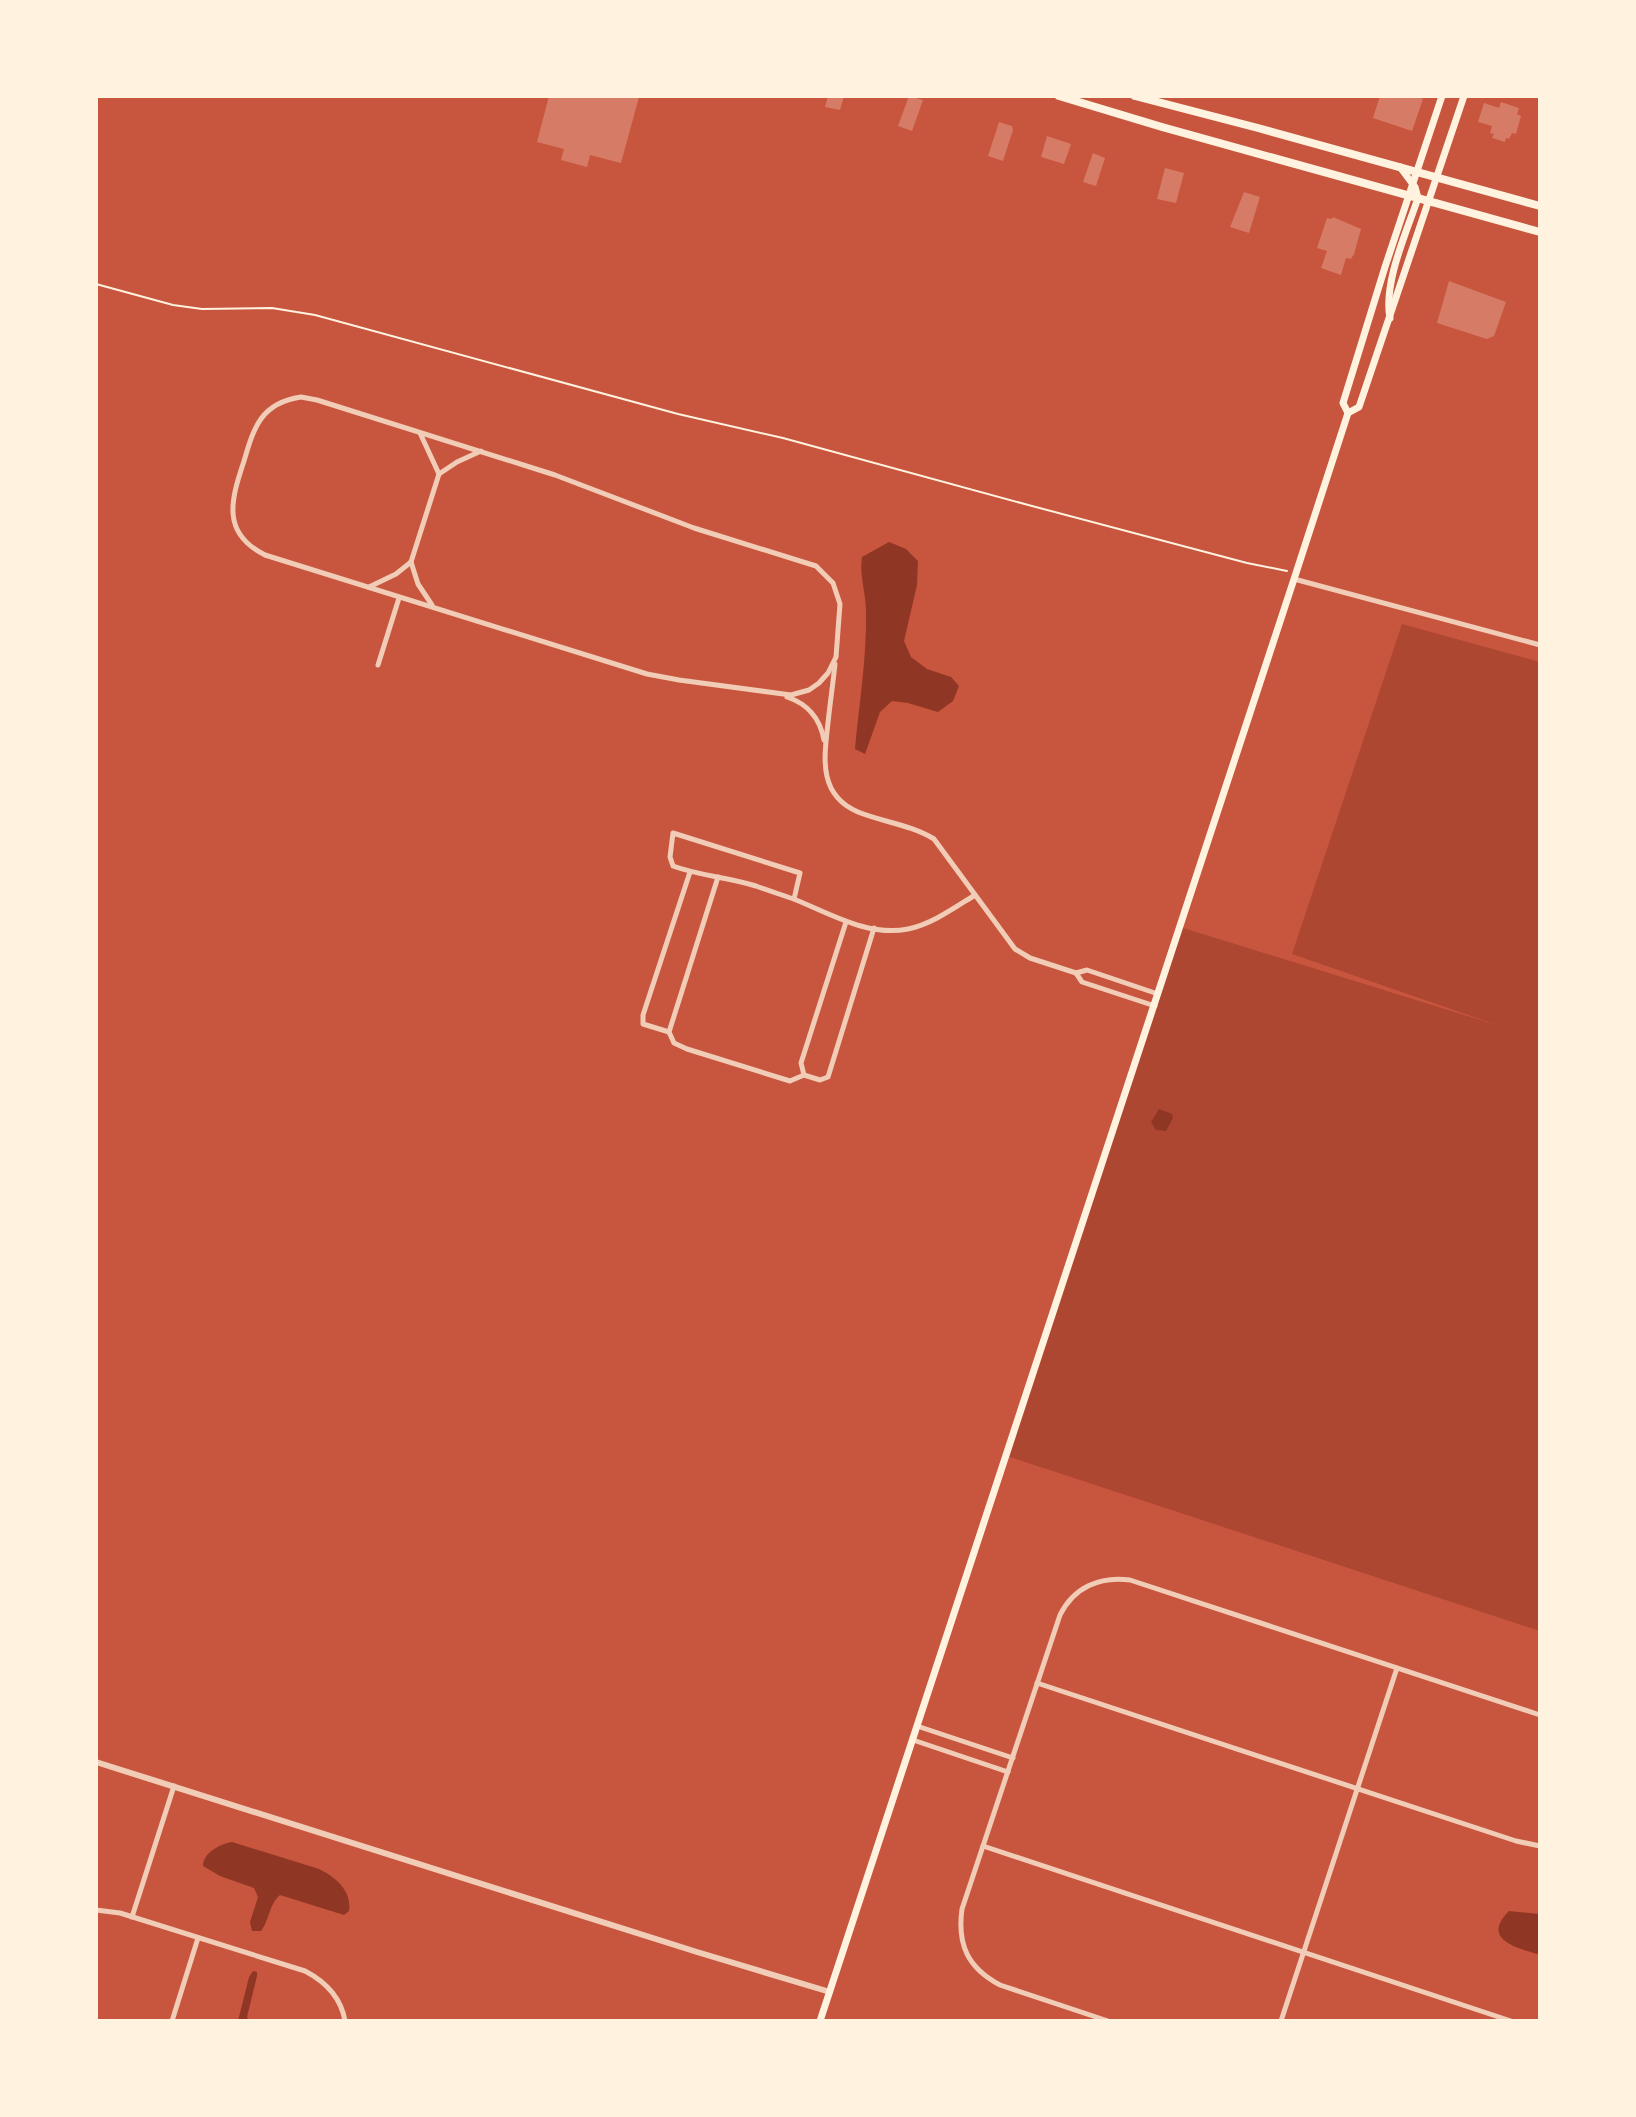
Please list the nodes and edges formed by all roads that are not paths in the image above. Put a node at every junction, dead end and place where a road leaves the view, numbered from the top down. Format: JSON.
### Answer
{"nodes":[{"id":1,"x":1059,"y":96,"type":"edge"},
{"id":2,"x":1135,"y":96,"type":"edge"},
{"id":3,"x":1442,"y":96,"type":"edge"},
{"id":4,"x":1464,"y":96,"type":"edge"},
{"id":5,"x":1400,"y":167,"type":"junction"},
{"id":6,"x":1417,"y":172,"type":"junction"},
{"id":7,"x":1436,"y":177,"type":"junction"},
{"id":8,"x":1413,"y":183,"type":"junction"},
{"id":9,"x":1413,"y":196,"type":"junction"},
{"id":10,"x":1429,"y":201,"type":"junction"},
{"id":11,"x":1540,"y":206,"type":"edge"},
{"id":12,"x":1540,"y":232,"type":"edge"},
{"id":13,"x":1390,"y":318,"type":"junction"},
{"id":14,"x":1348,"y":413,"type":"junction"},
{"id":15,"x":420,"y":432,"type":"junction"},
{"id":16,"x":481,"y":451,"type":"junction"},
{"id":17,"x":439,"y":474,"type":"junction"},
{"id":18,"x":411,"y":562,"type":"junction"},
{"id":19,"x":1295,"y":576,"type":"junction"},
{"id":20,"x":368,"y":588,"type":"junction"},
{"id":21,"x":399,"y":598,"type":"junction"},
{"id":22,"x":433,"y":607,"type":"junction"},
{"id":23,"x":1540,"y":645,"type":"edge"},
{"id":24,"x":836,"y":657,"type":"junction"},
{"id":25,"x":378,"y":665,"type":"dead end"},
{"id":26,"x":782,"y":695,"type":"junction"},
{"id":27,"x":825,"y":747,"type":"junction"},
{"id":28,"x":690,"y":872,"type":"junction"},
{"id":29,"x":718,"y":877,"type":"junction"},
{"id":30,"x":975,"y":895,"type":"junction"},
{"id":31,"x":794,"y":899,"type":"junction"},
{"id":32,"x":846,"y":922,"type":"junction"},
{"id":33,"x":874,"y":928,"type":"junction"},
{"id":34,"x":1076,"y":973,"type":"junction"},
{"id":35,"x":1158,"y":994,"type":"junction"},
{"id":36,"x":1154,"y":1006,"type":"junction"},
{"id":37,"x":669,"y":1032,"type":"junction"},
{"id":38,"x":804,"y":1075,"type":"junction"},
{"id":39,"x":1397,"y":1668,"type":"junction"},
{"id":40,"x":1037,"y":1683,"type":"junction"},
{"id":41,"x":1540,"y":1715,"type":"edge"},
{"id":42,"x":918,"y":1726,"type":"junction"},
{"id":43,"x":913,"y":1740,"type":"junction"},
{"id":44,"x":1013,"y":1758,"type":"junction"},
{"id":45,"x":96,"y":1762,"type":"edge"},
{"id":46,"x":1008,"y":1772,"type":"junction"},
{"id":47,"x":174,"y":1786,"type":"junction"},
{"id":48,"x":1357,"y":1789,"type":"junction"},
{"id":49,"x":983,"y":1846,"type":"junction"},
{"id":50,"x":1540,"y":1846,"type":"edge"},
{"id":51,"x":96,"y":1910,"type":"edge"},
{"id":52,"x":132,"y":1917,"type":"junction"},
{"id":53,"x":198,"y":1938,"type":"junction"},
{"id":54,"x":1304,"y":1952,"type":"junction"},
{"id":55,"x":830,"y":1992,"type":"junction"},
{"id":56,"x":172,"y":2021,"type":"edge"},
{"id":57,"x":345,"y":2021,"type":"edge"},
{"id":58,"x":820,"y":2021,"type":"edge"},
{"id":59,"x":1108,"y":2021,"type":"edge"},
{"id":60,"x":1281,"y":2021,"type":"edge"},
{"id":61,"x":1511,"y":2021,"type":"edge"}],
"edges":[{"from":1,"to":9,"type":"main road"},
{"from":2,"to":5,"type":"main road"},
{"from":3,"to":6,"type":"main road"},
{"from":4,"to":7,"type":"main road"},
{"from":5,"to":6,"type":"main road"},
{"from":5,"to":8,"type":"main road"},
{"from":6,"to":7,"type":"main road"},
{"from":6,"to":8,"type":"main road"},
{"from":7,"to":10,"type":"main road"},
{"from":7,"to":11,"type":"main road"},
{"from":8,"to":9,"type":"main road"},
{"from":9,"to":10,"type":"main road"},
{"from":9,"to":13,"type":"main road"},
{"from":9,"to":14,"type":"main road"},
{"from":10,"to":12,"type":"main road"},
{"from":10,"to":13,"type":"main road"},
{"from":13,"to":14,"type":"main road"},
{"from":14,"to":19,"type":"main road"},
{"from":15,"to":16,"type":"street"},
{"from":15,"to":17,"type":"street"},
{"from":15,"to":20,"type":"street"},
{"from":16,"to":17,"type":"street"},
{"from":16,"to":24,"type":"street"},
{"from":17,"to":18,"type":"street"},
{"from":18,"to":20,"type":"street"},
{"from":18,"to":22,"type":"street"},
{"from":19,"to":23,"type":"street"},
{"from":19,"to":35,"type":"main road"},
{"from":20,"to":21,"type":"street"},
{"from":21,"to":22,"type":"street"},
{"from":21,"to":25,"type":"street"},
{"from":22,"to":26,"type":"street"},
{"from":24,"to":26,"type":"street"},
{"from":24,"to":27,"type":"street"},
{"from":26,"to":27,"type":"street"},
{"from":27,"to":30,"type":"street"},
{"from":28,"to":29,"type":"street"},
{"from":28,"to":31,"type":"street"},
{"from":28,"to":37,"type":"street"},
{"from":29,"to":31,"type":"street"},
{"from":29,"to":37,"type":"street"},
{"from":30,"to":33,"type":"street"},
{"from":30,"to":34,"type":"street"},
{"from":31,"to":32,"type":"street"},
{"from":32,"to":33,"type":"street"},
{"from":32,"to":38,"type":"street"},
{"from":33,"to":38,"type":"street"},
{"from":34,"to":35,"type":"street"},
{"from":34,"to":36,"type":"street"},
{"from":35,"to":36,"type":"main road"},
{"from":36,"to":42,"type":"main road"},
{"from":37,"to":38,"type":"street"},
{"from":39,"to":40,"type":"street"},
{"from":39,"to":41,"type":"street"},
{"from":39,"to":48,"type":"street"},
{"from":40,"to":44,"type":"street"},
{"from":40,"to":48,"type":"street"},
{"from":42,"to":43,"type":"main road"},
{"from":42,"to":44,"type":"street"},
{"from":43,"to":46,"type":"street"},
{"from":43,"to":55,"type":"main road"},
{"from":44,"to":46,"type":"street"},
{"from":45,"to":47,"type":"street"},
{"from":46,"to":49,"type":"street"},
{"from":47,"to":52,"type":"street"},
{"from":47,"to":55,"type":"street"},
{"from":48,"to":50,"type":"street"},
{"from":48,"to":54,"type":"street"},
{"from":49,"to":54,"type":"street"},
{"from":49,"to":59,"type":"street"},
{"from":51,"to":52,"type":"street"},
{"from":52,"to":53,"type":"street"},
{"from":53,"to":56,"type":"street"},
{"from":53,"to":57,"type":"street"},
{"from":54,"to":60,"type":"street"},
{"from":54,"to":61,"type":"street"},
{"from":55,"to":58,"type":"main road"}]}
